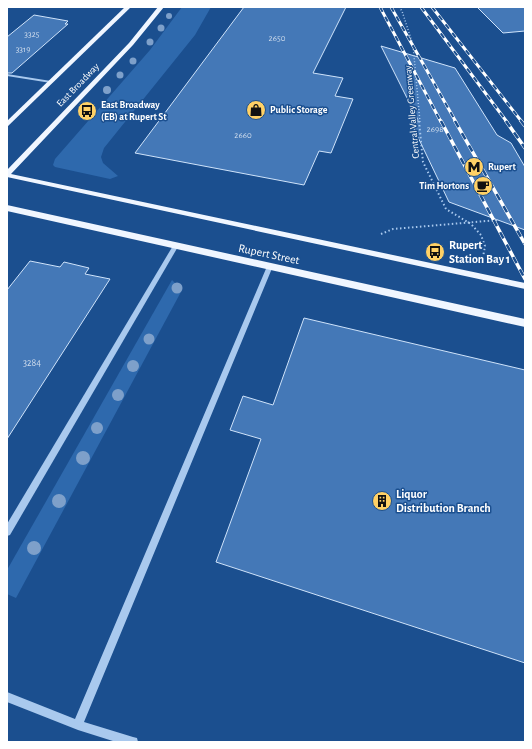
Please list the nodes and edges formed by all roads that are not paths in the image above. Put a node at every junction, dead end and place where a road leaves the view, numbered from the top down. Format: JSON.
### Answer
{"nodes":[{"id":1,"x":128,"y":7,"type":"edge"},
{"id":2,"x":161,"y":7,"type":"edge"},
{"id":3,"x":7,"y":75,"type":"edge"},
{"id":4,"x":51,"y":82,"type":"junction"},
{"id":5,"x":7,"y":125,"type":"edge"},
{"id":6,"x":7,"y":174,"type":"edge"},
{"id":7,"x":7,"y":208,"type":"edge"},
{"id":8,"x":176,"y":246,"type":"junction"},
{"id":9,"x":270,"y":266,"type":"junction"},
{"id":10,"x":525,"y":286,"type":"edge"},
{"id":11,"x":525,"y":323,"type":"edge"},
{"id":12,"x":7,"y":532,"type":"edge"},
{"id":13,"x":7,"y":698,"type":"edge"},
{"id":14,"x":78,"y":724,"type":"junction"},
{"id":15,"x":133,"y":742,"type":"edge"}],
"edges":[{"from":1,"to":4,"type":"main road","name":"East Broadway"},
{"from":2,"to":6,"type":"main road","name":"East Broadway"},
{"from":3,"to":4,"type":"lane"},
{"from":4,"to":5,"type":"main road","name":"East Broadway"},
{"from":6,"to":10,"type":"main road","name":"Rupert Street"},
{"from":7,"to":8,"type":"main road","name":"Rupert Street"},
{"from":8,"to":9,"type":"main road","name":"Rupert Street"},
{"from":8,"to":12,"type":"lane"},
{"from":9,"to":11,"type":"main road","name":"Rupert Street"},
{"from":9,"to":14,"type":"lane"},
{"from":13,"to":14,"type":"lane"},
{"from":14,"to":15,"type":"lane"}]}
